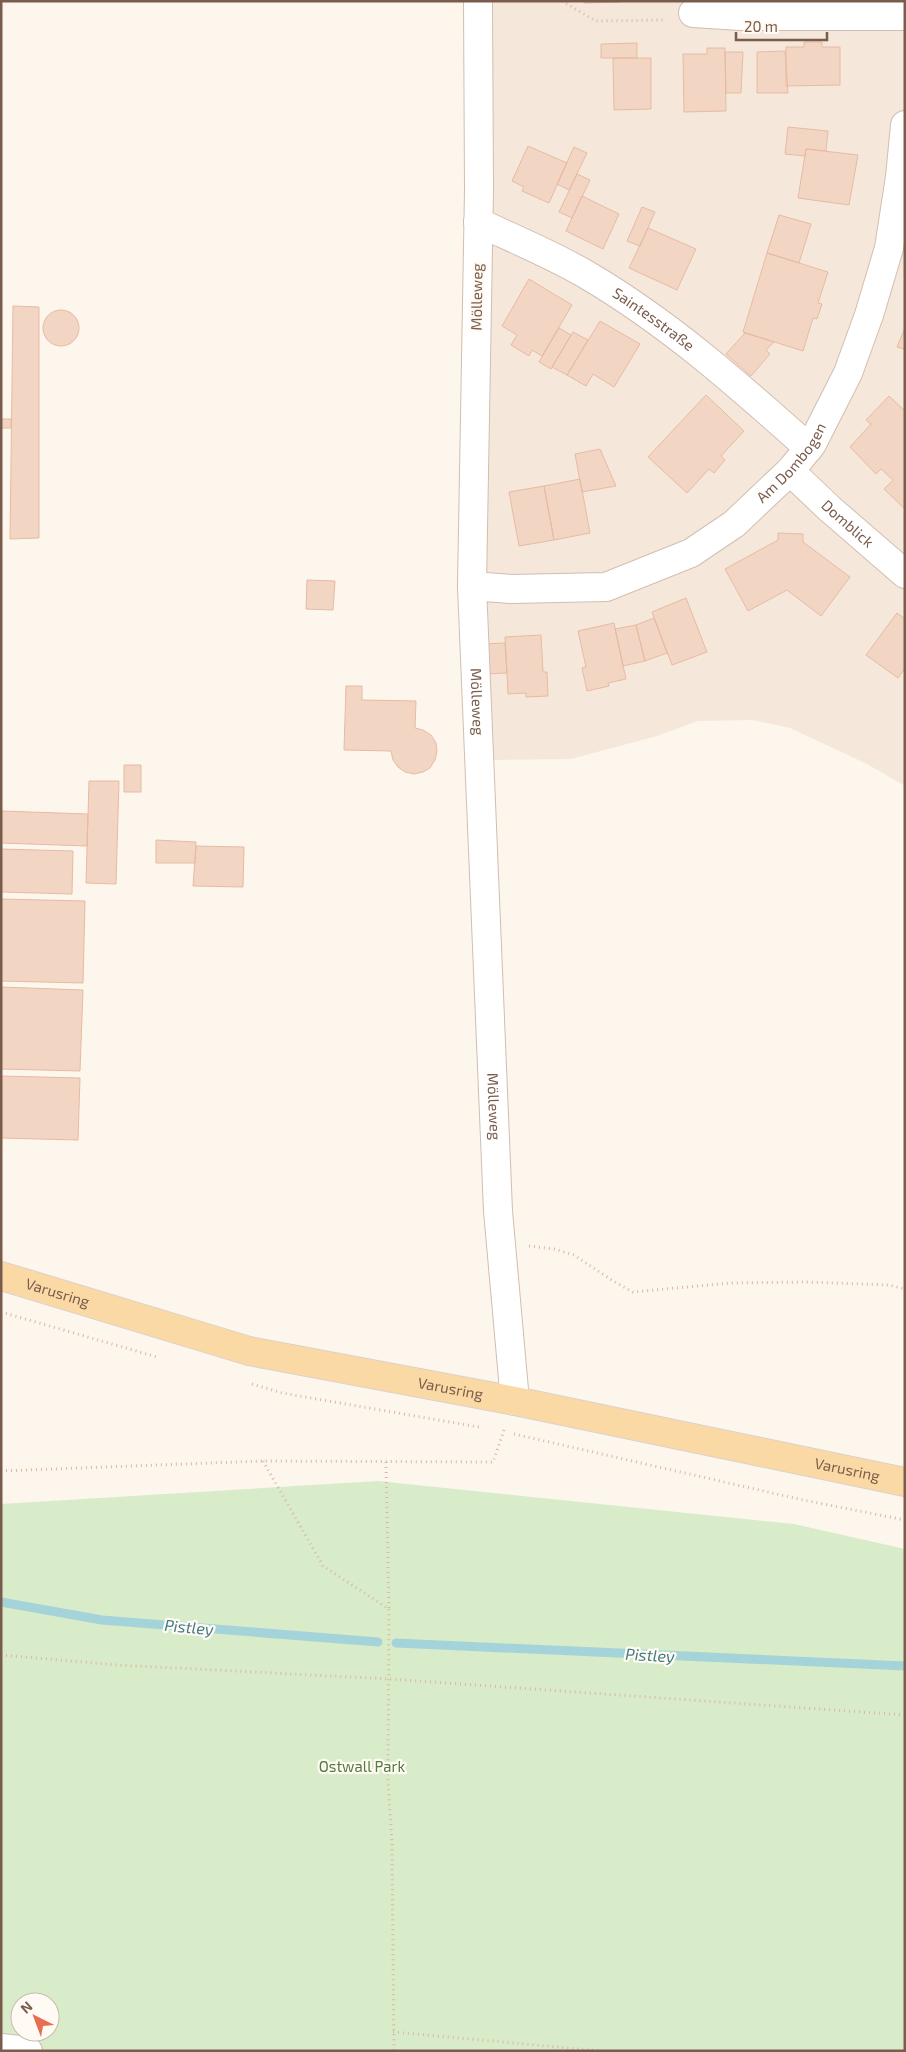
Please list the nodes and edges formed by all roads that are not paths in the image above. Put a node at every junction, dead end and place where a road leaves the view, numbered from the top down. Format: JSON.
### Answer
{"nodes":[{"id":1,"x":478,"y":1,"type":"edge"},
{"id":2,"x":693,"y":12,"type":"road end"},
{"id":3,"x":905,"y":16,"type":"edge"},
{"id":4,"x":905,"y":125,"type":"edge"},
{"id":5,"x":478,"y":222,"type":"junction"},
{"id":6,"x":809,"y":448,"type":"junction"},
{"id":7,"x":790,"y":472,"type":"junction"},
{"id":8,"x":905,"y":574,"type":"edge"},
{"id":9,"x":472,"y":586,"type":"junction"},
{"id":10,"x":1,"y":1276,"type":"edge"},
{"id":11,"x":515,"y":1401,"type":"junction"},
{"id":12,"x":905,"y":1482,"type":"edge"},
{"id":13,"x":1,"y":2048,"type":"edge"},
{"id":14,"x":28,"y":2051,"type":"edge"}],
"edges":[{"from":1,"to":5,"type":"street","name":"Mölleweg"},
{"from":2,"to":3,"type":"street"},
{"from":4,"to":6,"type":"street","name":"Am Dombogen"},
{"from":5,"to":6,"type":"street","name":"Saintesstraße"},
{"from":5,"to":9,"type":"street","name":"Mölleweg"},
{"from":6,"to":7,"type":"street","name":"Am Dombogen"},
{"from":7,"to":8,"type":"street","name":"Domblick"},
{"from":7,"to":9,"type":"street","name":"Am Dombogen"},
{"from":9,"to":11,"type":"street","name":"Mölleweg"},
{"from":10,"to":11,"type":"main road","name":"Varusring"},
{"from":11,"to":12,"type":"main road","name":"Varusring"},
{"from":13,"to":14,"type":"street"}]}
